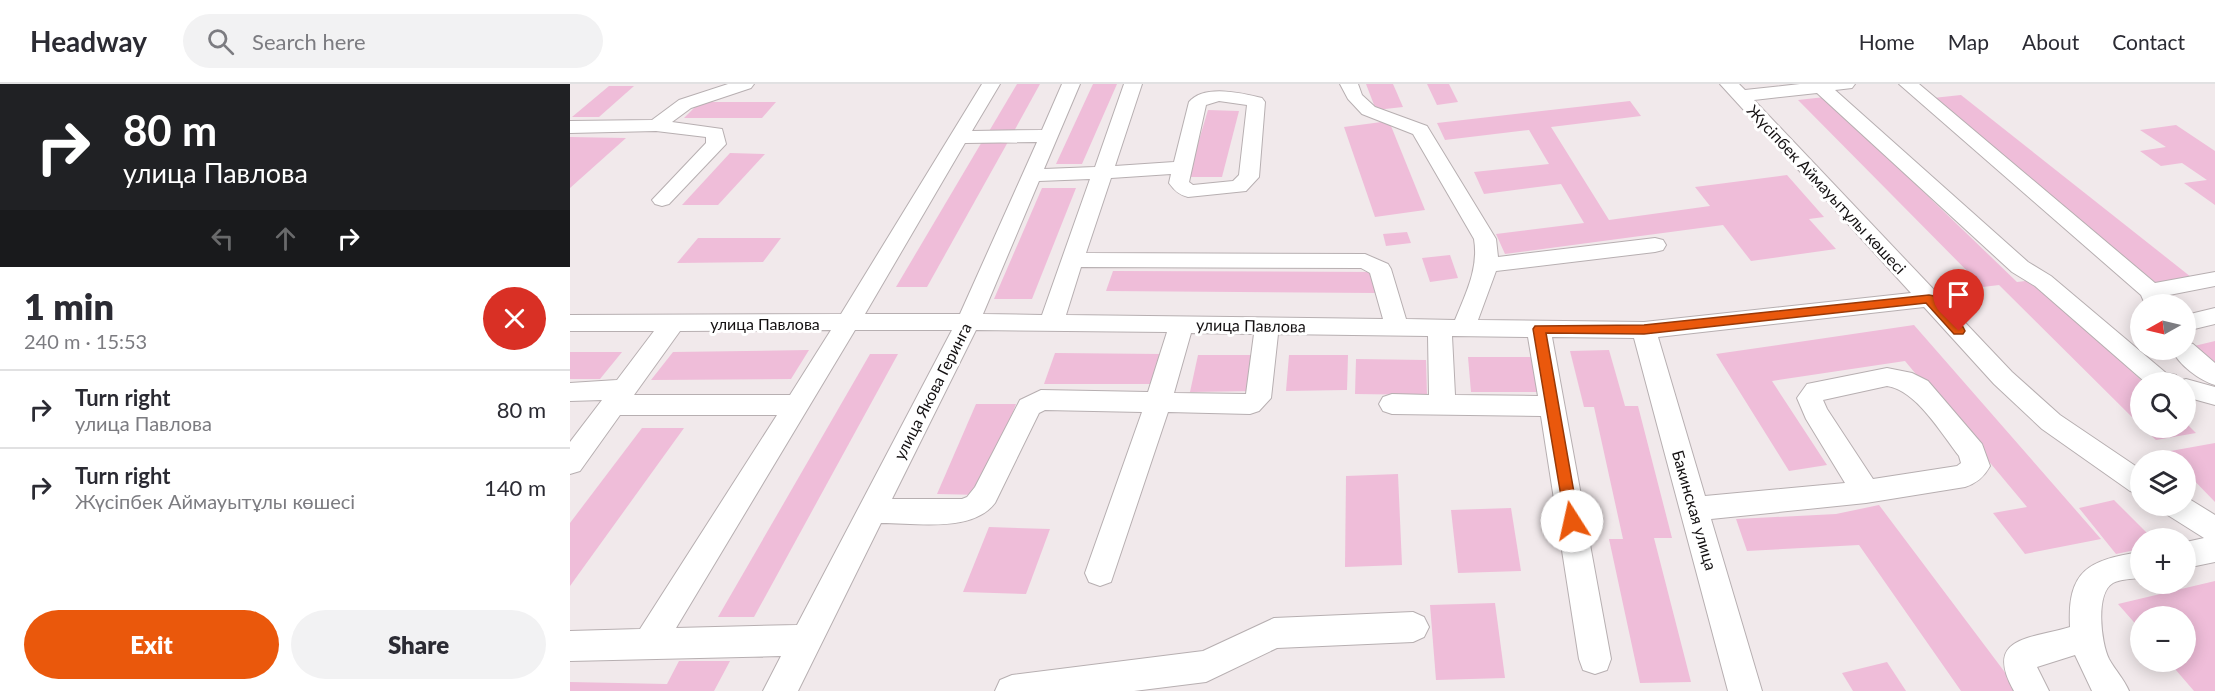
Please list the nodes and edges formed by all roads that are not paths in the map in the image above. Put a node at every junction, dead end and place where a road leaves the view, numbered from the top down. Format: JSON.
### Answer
{"nodes":[{"id":1,"x":745,"y":84,"type":"edge"},
{"id":2,"x":991,"y":84,"type":"edge"},
{"id":3,"x":1071,"y":84,"type":"edge"},
{"id":4,"x":1133,"y":84,"type":"edge"},
{"id":5,"x":1349,"y":84,"type":"edge"},
{"id":6,"x":1846,"y":84,"type":"edge"},
{"id":7,"x":1908,"y":84,"type":"edge"},
{"id":8,"x":1821,"y":87,"type":"junction"},
{"id":9,"x":1735,"y":90,"type":"edge"},
{"id":10,"x":656,"y":125,"type":"junction"},
{"id":11,"x":570,"y":127,"type":"edge"},
{"id":12,"x":1048,"y":136,"type":"junction"},
{"id":13,"x":959,"y":138,"type":"junction"},
{"id":14,"x":1183,"y":167,"type":"junction"},
{"id":15,"x":1102,"y":173,"type":"junction"},
{"id":16,"x":1031,"y":175,"type":"junction"},
{"id":17,"x":662,"y":200,"type":"dead end"},
{"id":18,"x":1655,"y":245,"type":"dead end"},
{"id":19,"x":1072,"y":260,"type":"junction"},
{"id":20,"x":1487,"y":265,"type":"junction"},
{"id":21,"x":2215,"y":279,"type":"edge"},
{"id":22,"x":2148,"y":294,"type":"edge"},
{"id":23,"x":2166,"y":294,"type":"edge"},
{"id":24,"x":1929,"y":299,"type":"junction"},
{"id":25,"x":2215,"y":316,"type":"edge"},
{"id":26,"x":2196,"y":321,"type":"edge"},
{"id":27,"x":968,"y":322,"type":"junction"},
{"id":28,"x":570,"y":323,"type":"edge"},
{"id":29,"x":848,"y":323,"type":"junction"},
{"id":30,"x":1051,"y":323,"type":"junction"},
{"id":31,"x":672,"y":324,"type":"junction"},
{"id":32,"x":1181,"y":325,"type":"junction"},
{"id":33,"x":1267,"y":326,"type":"junction"},
{"id":34,"x":1397,"y":327,"type":"junction"},
{"id":35,"x":1452,"y":328,"type":"junction"},
{"id":36,"x":1539,"y":329,"type":"junction"},
{"id":37,"x":1644,"y":330,"type":"junction"},
{"id":38,"x":2193,"y":360,"type":"edge"},
{"id":39,"x":2149,"y":372,"type":"edge"},
{"id":40,"x":2215,"y":376,"type":"edge"},
{"id":41,"x":2196,"y":391,"type":"edge"},
{"id":42,"x":570,"y":392,"type":"edge"},
{"id":43,"x":2215,"y":396,"type":"edge"},
{"id":44,"x":618,"y":397,"type":"junction"},
{"id":45,"x":1158,"y":402,"type":"junction"},
{"id":46,"x":1392,"y":404,"type":"dead end"},
{"id":47,"x":797,"y":405,"type":"junction"},
{"id":48,"x":1442,"y":405,"type":"junction"},
{"id":49,"x":1552,"y":406,"type":"junction"},
{"id":50,"x":575,"y":450,"type":"edge"},
{"id":51,"x":2130,"y":476,"type":"edge"},
{"id":52,"x":1866,"y":492,"type":"junction"},
{"id":53,"x":1694,"y":509,"type":"junction"},
{"id":54,"x":871,"y":511,"type":"junction"},
{"id":55,"x":2192,"y":516,"type":"edge"},
{"id":56,"x":2215,"y":530,"type":"edge"},
{"id":57,"x":2215,"y":549,"type":"edge"},
{"id":58,"x":2196,"y":553,"type":"edge"},
{"id":59,"x":2130,"y":567,"type":"edge"},
{"id":60,"x":1100,"y":573,"type":"dead end"},
{"id":61,"x":1413,"y":627,"type":"dead end"},
{"id":62,"x":2086,"y":637,"type":"junction"},
{"id":63,"x":806,"y":640,"type":"junction"},
{"id":64,"x":649,"y":644,"type":"junction"},
{"id":65,"x":570,"y":646,"type":"edge"},
{"id":66,"x":1595,"y":659,"type":"dead end"},
{"id":67,"x":780,"y":691,"type":"edge"},
{"id":68,"x":1012,"y":691,"type":"edge"},
{"id":69,"x":1745,"y":691,"type":"edge"},
{"id":70,"x":2032,"y":691,"type":"edge"},
{"id":71,"x":2112,"y":691,"type":"edge"}],
"edges":[{"from":1,"to":10,"type":"street"},
{"from":2,"to":13,"type":"street"},
{"from":3,"to":12,"type":"street","name":"улица Якова Геринга"},
{"from":4,"to":15,"type":"street"},
{"from":5,"to":20,"type":"street"},
{"from":6,"to":8,"type":"street"},
{"from":7,"to":22,"type":"street"},
{"from":8,"to":9,"type":"street"},
{"from":8,"to":39,"type":"street"},
{"from":9,"to":24,"type":"street","name":"Жүсіпбек Аймауытұлы көшесі"},
{"from":10,"to":11,"type":"street"},
{"from":10,"to":17,"type":"street"},
{"from":12,"to":13,"type":"street"},
{"from":12,"to":16,"type":"street","name":"улица Якова Геринга"},
{"from":13,"to":29,"type":"street"},
{"from":14,"to":14,"type":"street"},
{"from":14,"to":15,"type":"street"},
{"from":15,"to":16,"type":"street"},
{"from":15,"to":19,"type":"street"},
{"from":16,"to":27,"type":"street","name":"улица Якова Геринга"},
{"from":18,"to":20,"type":"street"},
{"from":19,"to":30,"type":"street"},
{"from":19,"to":34,"type":"street"},
{"from":20,"to":35,"type":"street"},
{"from":21,"to":23,"type":"street"},
{"from":24,"to":37,"type":"street","name":"улица Павлова"},
{"from":24,"to":51,"type":"street","name":"Жүсіпбек Аймауытұлы көшесі"},
{"from":25,"to":26,"type":"street"},
{"from":27,"to":29,"type":"street","name":"улица Павлова"},
{"from":27,"to":30,"type":"street","name":"улица Павлова"},
{"from":27,"to":54,"type":"street","name":"улица Якова Геринга"},
{"from":28,"to":31,"type":"street","name":"улица Павлова"},
{"from":29,"to":31,"type":"street","name":"улица Павлова"},
{"from":29,"to":47,"type":"street"},
{"from":30,"to":32,"type":"street","name":"улица Павлова"},
{"from":31,"to":44,"type":"street"},
{"from":32,"to":33,"type":"street","name":"улица Павлова"},
{"from":32,"to":45,"type":"street"},
{"from":33,"to":34,"type":"street","name":"улица Павлова"},
{"from":33,"to":45,"type":"street"},
{"from":34,"to":35,"type":"street","name":"улица Павлова"},
{"from":35,"to":36,"type":"street","name":"улица Павлова"},
{"from":35,"to":48,"type":"street"},
{"from":36,"to":37,"type":"street","name":"улица Павлова"},
{"from":36,"to":49,"type":"street"},
{"from":37,"to":53,"type":"street","name":"Бакинская улица"},
{"from":38,"to":40,"type":"street"},
{"from":41,"to":43,"type":"street"},
{"from":42,"to":44,"type":"street"},
{"from":44,"to":47,"type":"street"},
{"from":44,"to":50,"type":"street"},
{"from":45,"to":54,"type":"street"},
{"from":45,"to":60,"type":"street"},
{"from":46,"to":48,"type":"street"},
{"from":47,"to":64,"type":"street"},
{"from":48,"to":49,"type":"street"},
{"from":49,"to":66,"type":"street"},
{"from":52,"to":52,"type":"street"},
{"from":52,"to":53,"type":"street"},
{"from":53,"to":69,"type":"street","name":"Бакинская улица"},
{"from":54,"to":63,"type":"street","name":"улица Якова Геринга"},
{"from":55,"to":56,"type":"street"},
{"from":57,"to":58,"type":"street"},
{"from":59,"to":62,"type":"street"},
{"from":61,"to":68,"type":"street"},
{"from":62,"to":70,"type":"street"},
{"from":62,"to":71,"type":"street"},
{"from":63,"to":64,"type":"street"},
{"from":63,"to":67,"type":"street","name":"улица Якова Геринга"},
{"from":64,"to":65,"type":"street"}]}
